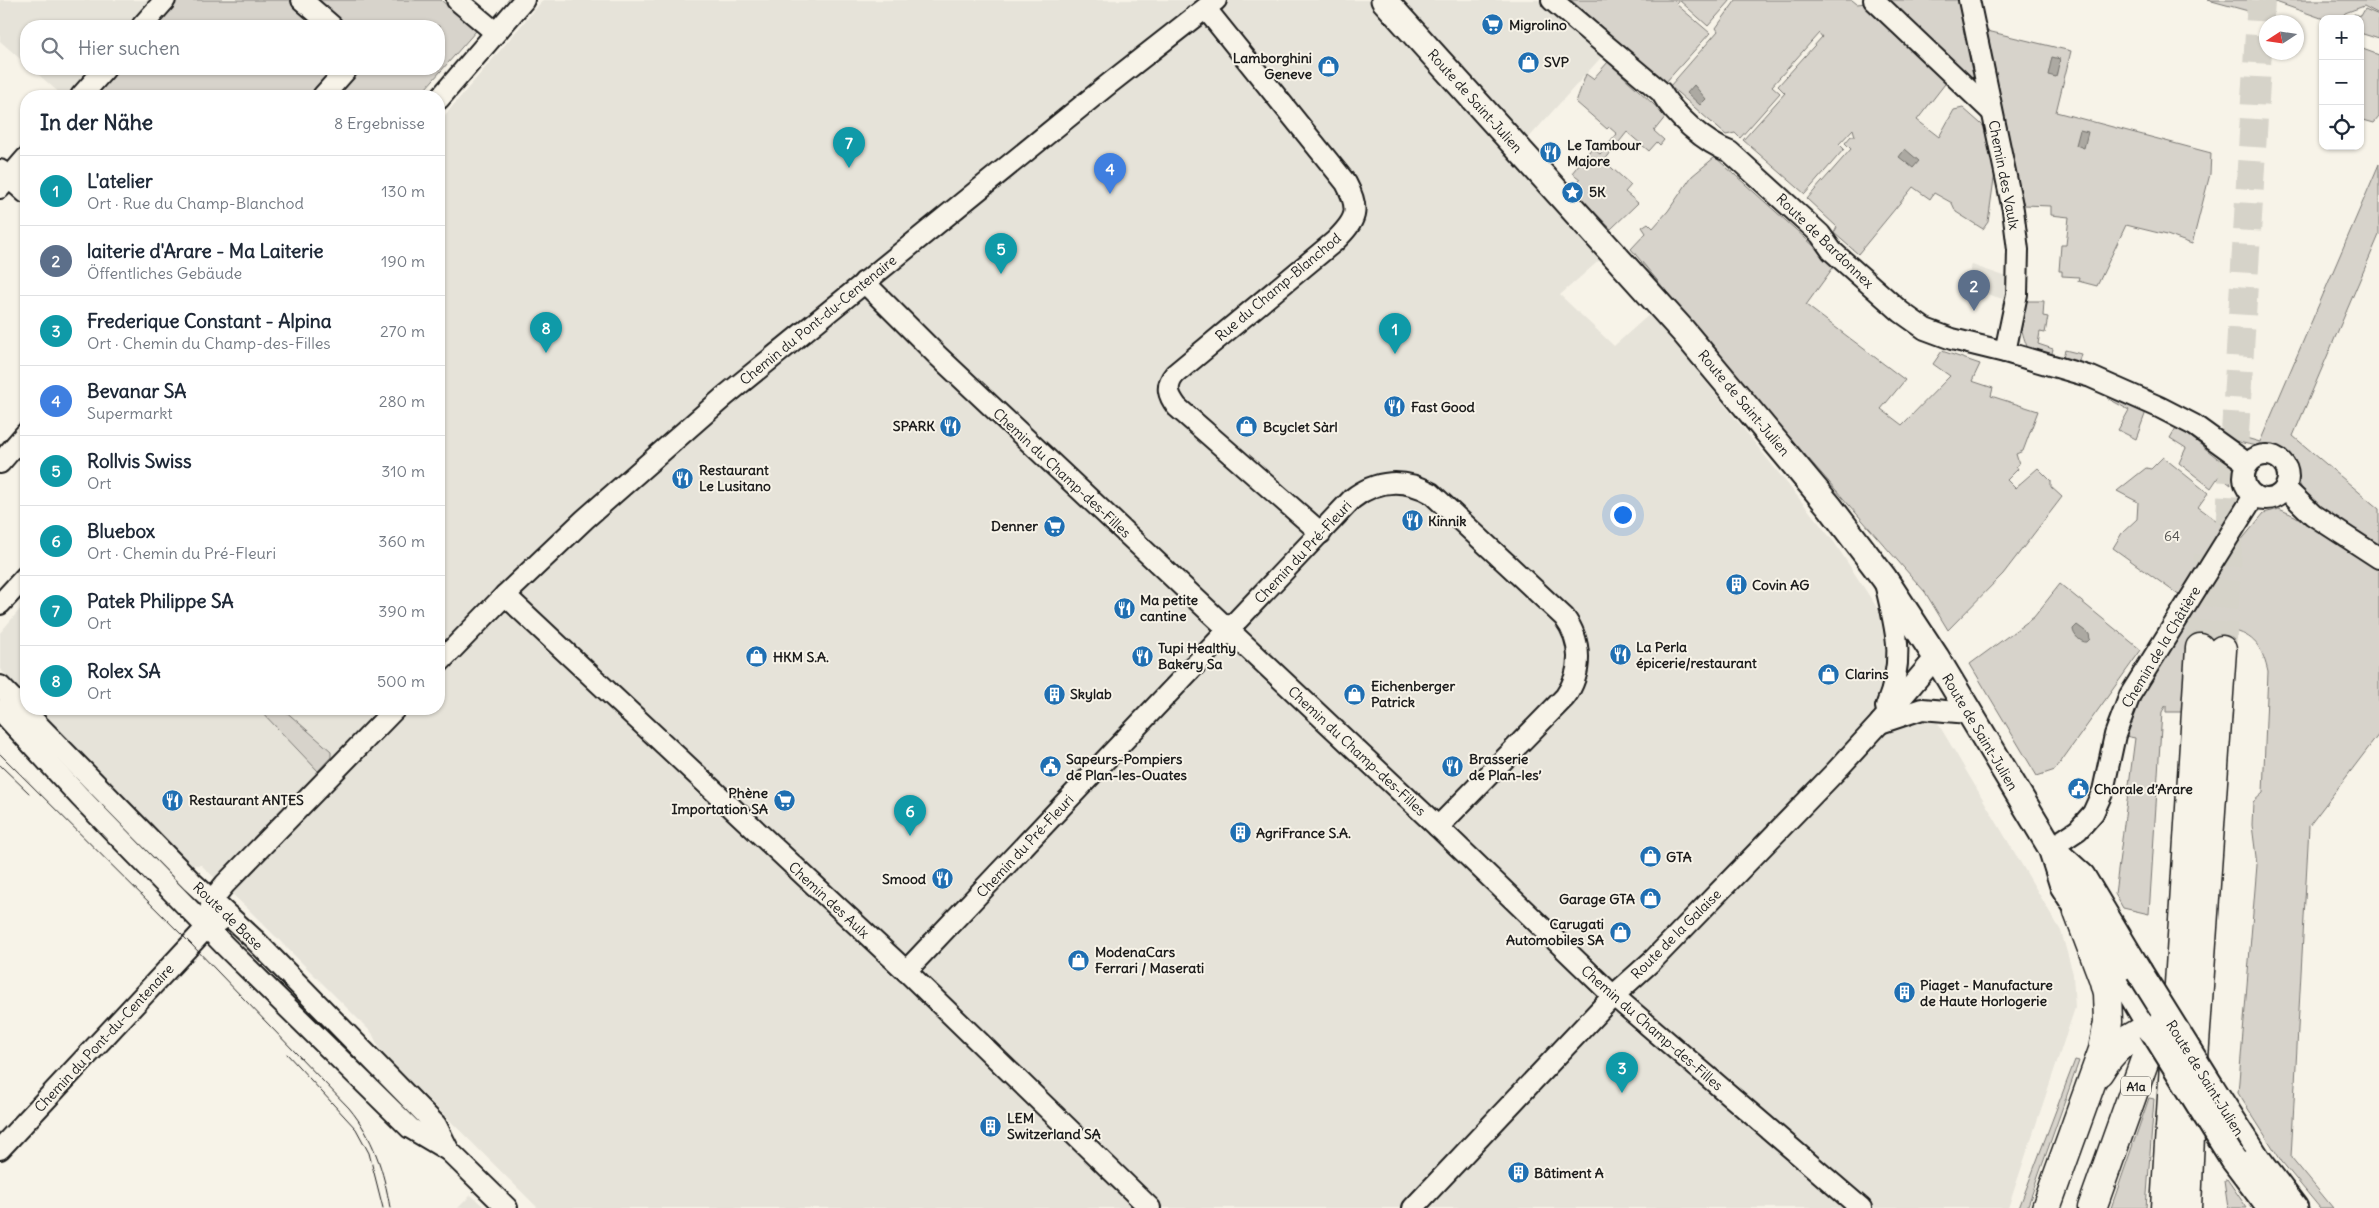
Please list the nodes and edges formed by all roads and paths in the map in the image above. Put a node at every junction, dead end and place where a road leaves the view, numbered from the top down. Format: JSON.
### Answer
{"nodes":[{"id":1,"x":165,"y":0,"type":"edge"},
{"id":2,"x":302,"y":0,"type":"edge"},
{"id":3,"x":457,"y":0,"type":"edge"},
{"id":4,"x":524,"y":0,"type":"edge"},
{"id":5,"x":1384,"y":0,"type":"edge"},
{"id":6,"x":1552,"y":0,"type":"edge"},
{"id":7,"x":1874,"y":0,"type":"edge"},
{"id":8,"x":1969,"y":0,"type":"edge"},
{"id":9,"x":1211,"y":4,"type":"edge"},
{"id":10,"x":150,"y":20,"type":"edge"},
{"id":11,"x":325,"y":20,"type":"edge"},
{"id":12,"x":495,"y":32,"type":"junction"},
{"id":13,"x":100,"y":75,"type":"edge"},
{"id":14,"x":342,"y":75,"type":"edge"},
{"id":15,"x":86,"y":90,"type":"edge"},
{"id":16,"x":328,"y":90,"type":"edge"},
{"id":17,"x":445,"y":92,"type":"edge"},
{"id":18,"x":1991,"y":110,"type":"junction"},
{"id":19,"x":20,"y":163,"type":"edge"},
{"id":20,"x":3,"y":178,"type":"edge"},
{"id":21,"x":20,"y":189,"type":"edge"},
{"id":22,"x":864,"y":282,"type":"junction"},
{"id":23,"x":2004,"y":352,"type":"junction"},
{"id":24,"x":20,"y":440,"type":"edge"},
{"id":25,"x":0,"y":463,"type":"edge"},
{"id":26,"x":2248,"y":464,"type":"junction"},
{"id":27,"x":2285,"y":488,"type":"junction"},
{"id":28,"x":2254,"y":496,"type":"junction"},
{"id":29,"x":1321,"y":534,"type":"junction"},
{"id":30,"x":2379,"y":558,"type":"edge"},
{"id":31,"x":1884,"y":578,"type":"junction"},
{"id":32,"x":20,"y":582,"type":"edge"},
{"id":33,"x":505,"y":595,"type":"junction"},
{"id":34,"x":0,"y":604,"type":"edge"},
{"id":35,"x":1230,"y":630,"type":"junction"},
{"id":36,"x":445,"y":657,"type":"edge"},
{"id":37,"x":1936,"y":657,"type":"junction"},
{"id":38,"x":0,"y":686,"type":"edge"},
{"id":39,"x":20,"y":706,"type":"edge"},
{"id":40,"x":0,"y":710,"type":"edge"},
{"id":41,"x":1969,"y":713,"type":"junction"},
{"id":42,"x":29,"y":715,"type":"edge"},
{"id":43,"x":389,"y":715,"type":"edge"},
{"id":44,"x":1880,"y":723,"type":"junction"},
{"id":45,"x":1438,"y":827,"type":"junction"},
{"id":46,"x":2051,"y":848,"type":"junction"},
{"id":47,"x":212,"y":900,"type":"junction"},
{"id":48,"x":189,"y":907,"type":"junction"},
{"id":49,"x":2078,"y":912,"type":"junction"},
{"id":50,"x":230,"y":916,"type":"junction"},
{"id":51,"x":208,"y":926,"type":"junction"},
{"id":52,"x":2181,"y":929,"type":"junction"},
{"id":53,"x":906,"y":972,"type":"junction"},
{"id":54,"x":1614,"y":995,"type":"junction"},
{"id":55,"x":2165,"y":1031,"type":"junction"},
{"id":56,"x":2192,"y":1088,"type":"junction"},
{"id":57,"x":2085,"y":1097,"type":"junction"},
{"id":58,"x":0,"y":1149,"type":"edge"},
{"id":59,"x":449,"y":1151,"type":"junction"},
{"id":60,"x":506,"y":1208,"type":"edge"},
{"id":61,"x":1150,"y":1208,"type":"edge"},
{"id":62,"x":1413,"y":1208,"type":"edge"},
{"id":63,"x":1860,"y":1208,"type":"edge"},
{"id":64,"x":2046,"y":1208,"type":"edge"},
{"id":65,"x":2092,"y":1208,"type":"edge"},
{"id":66,"x":2165,"y":1208,"type":"edge"},
{"id":67,"x":2187,"y":1208,"type":"edge"},
{"id":68,"x":2206,"y":1208,"type":"edge"},
{"id":69,"x":2270,"y":1208,"type":"edge"},
{"id":70,"x":2295,"y":1208,"type":"edge"}],
"edges":[{"from":1,"to":10,"type":"street"},
{"from":2,"to":11,"type":"street"},
{"from":3,"to":12,"type":"street"},
{"from":4,"to":12,"type":"street"},
{"from":5,"to":31,"type":"main road","name":"Route de Saint-Julien"},
{"from":6,"to":23,"type":"street","name":"Route de Bardonnex"},
{"from":7,"to":18,"type":"street"},
{"from":8,"to":18,"type":"street","name":"Chemin des Vaulx"},
{"from":9,"to":22,"type":"street","name":"Chemin du Pont-du-Centenaire"},
{"from":9,"to":29,"type":"street","name":"Rue du Champ-Blanchod"},
{"from":12,"to":17,"type":"street"},
{"from":13,"to":15,"type":"street"},
{"from":14,"to":16,"type":"street"},
{"from":18,"to":23,"type":"street","name":"Chemin des Vaulx"},
{"from":19,"to":20,"type":"street"},
{"from":20,"to":21,"type":"street"},
{"from":22,"to":33,"type":"street","name":"Chemin du Pont-du-Centenaire"},
{"from":22,"to":35,"type":"street","name":"Chemin du Champ-des-Filles"},
{"from":23,"to":26,"type":"street","name":"Route de Bardonnex"},
{"from":24,"to":25,"type":"street"},
{"from":26,"to":27,"type":"street"},
{"from":26,"to":28,"type":"street"},
{"from":27,"to":28,"type":"street"},
{"from":27,"to":30,"type":"street"},
{"from":28,"to":46,"type":"street","name":"Chemin de la Châtière"},
{"from":29,"to":35,"type":"street","name":"Chemin du Pré-Fleuri"},
{"from":29,"to":45,"type":"street","name":"Chemin du Pré-Fleuri"},
{"from":31,"to":37,"type":"main road","name":"Route de Saint-Julien"},
{"from":31,"to":44,"type":"street"},
{"from":32,"to":34,"type":"street"},
{"from":33,"to":36,"type":"street","name":"Chemin du Pont-du-Centenaire"},
{"from":33,"to":53,"type":"street","name":"Chemin des Aulx"},
{"from":35,"to":45,"type":"street","name":"Chemin du Champ-des-Filles"},
{"from":35,"to":53,"type":"street","name":"Chemin du Pré-Fleuri"},
{"from":37,"to":41,"type":"main road","name":"Route de Saint-Julien"},
{"from":37,"to":44,"type":"street","name":"Route de la Galaise"},
{"from":38,"to":39,"type":"street","name":"Route de Base"},
{"from":40,"to":48,"type":"street","name":"Route de Base"},
{"from":41,"to":44,"type":"street"},
{"from":41,"to":46,"type":"main road","name":"Route de Saint-Julien"},
{"from":42,"to":47,"type":"street","name":"Route de Base"},
{"from":43,"to":47,"type":"street"},
{"from":44,"to":54,"type":"street","name":"Route de la Galaise"},
{"from":45,"to":54,"type":"street","name":"Chemin du Champ-des-Filles"},
{"from":46,"to":49,"type":"main road","name":"Route de Saint-Julien"},
{"from":46,"to":55,"type":"main road","name":"Route de Saint-Julien","bridge":true},
{"from":47,"to":48,"type":"street"},
{"from":47,"to":50,"type":"street","name":"Route de Base"},
{"from":47,"to":51,"type":"street"},
{"from":48,"to":51,"type":"street","name":"Route de Base"},
{"from":49,"to":55,"type":"main road","name":"Route de Saint-Julien"},
{"from":49,"to":57,"type":"highway"},
{"from":50,"to":51,"type":"street"},
{"from":50,"to":59,"type":"street","name":"Route de Base"},
{"from":51,"to":58,"type":"street","name":"Chemin du Pont-du-Centenaire"},
{"from":51,"to":59,"type":"street","name":"Route de Base"},
{"from":52,"to":56,"type":"highway","number":"A1a"},
{"from":52,"to":65,"type":"highway","number":"A1a"},
{"from":52,"to":66,"type":"highway","number":"A1a"},
{"from":53,"to":61,"type":"street","name":"Chemin des Aulx"},
{"from":54,"to":62,"type":"street","name":"Route de la Galaise"},
{"from":54,"to":63,"type":"street","name":"Chemin du Champ-des-Filles"},
{"from":55,"to":57,"type":"highway"},
{"from":55,"to":69,"type":"main road","name":"Route de Saint-Julien","bridge":true},
{"from":55,"to":70,"type":"main road","name":"Route de Saint-Julien","bridge":true},
{"from":56,"to":67,"type":"highway","number":"A1a"},
{"from":56,"to":68,"type":"highway","number":"A1a"},
{"from":57,"to":64,"type":"highway"},
{"from":59,"to":60,"type":"street","name":"Route de Base"}]}
